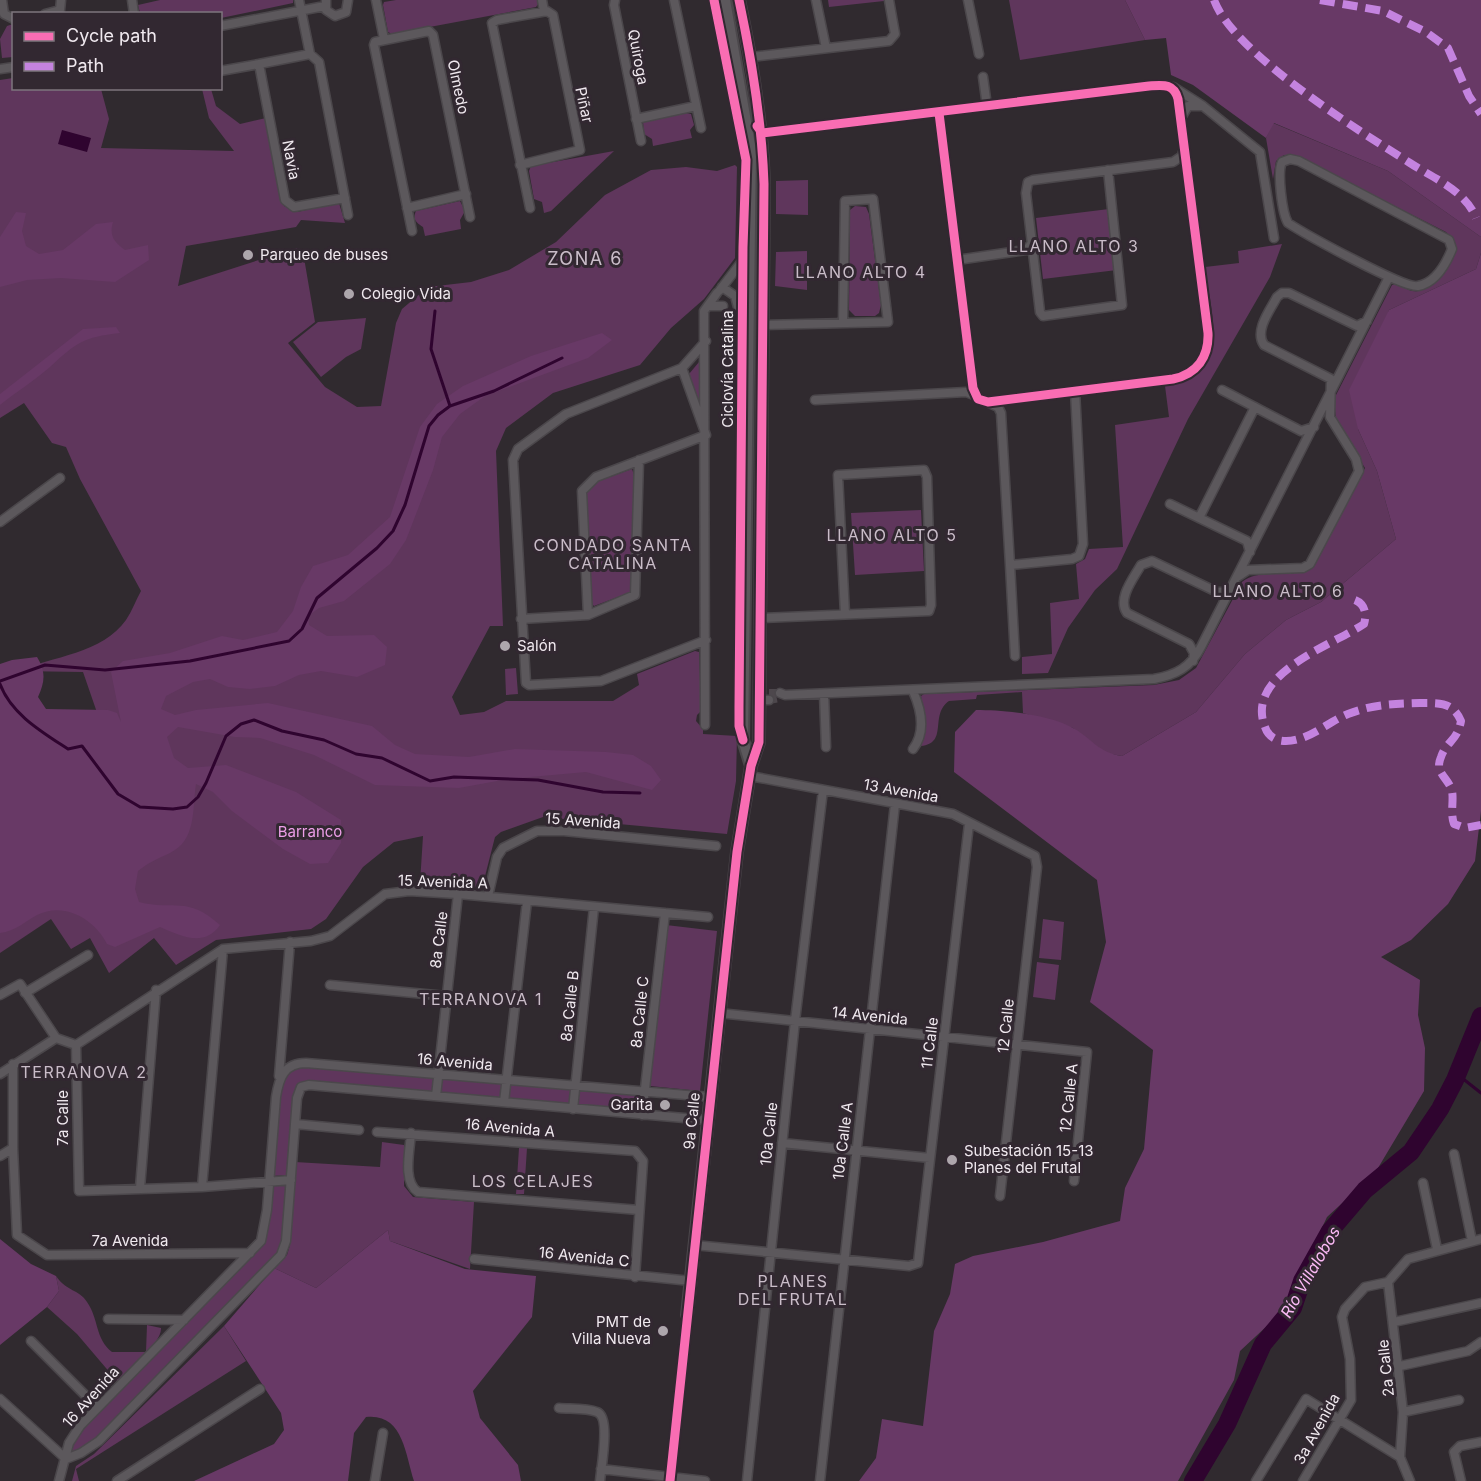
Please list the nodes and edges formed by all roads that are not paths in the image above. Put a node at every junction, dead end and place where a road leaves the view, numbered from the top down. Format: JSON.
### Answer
{"nodes":[{"id":1,"x":2,"y":0,"type":"edge"},
{"id":2,"x":299,"y":0,"type":"edge"},
{"id":3,"x":351,"y":0,"type":"edge"},
{"id":4,"x":376,"y":0,"type":"edge"},
{"id":5,"x":542,"y":0,"type":"edge"},
{"id":6,"x":615,"y":0,"type":"edge"},
{"id":7,"x":674,"y":0,"type":"edge"},
{"id":8,"x":725,"y":0,"type":"edge"},
{"id":9,"x":739,"y":0,"type":"edge"},
{"id":10,"x":816,"y":0,"type":"edge"},
{"id":11,"x":889,"y":0,"type":"edge"},
{"id":12,"x":968,"y":0,"type":"edge"},
{"id":13,"x":325,"y":3,"type":"edge"},
{"id":14,"x":301,"y":11,"type":"junction"},
{"id":15,"x":544,"y":11,"type":"junction"},
{"id":16,"x":12,"y":18,"type":"edge"},
{"id":17,"x":222,"y":26,"type":"edge"},
{"id":18,"x":384,"y":39,"type":"junction"},
{"id":19,"x":826,"y":48,"type":"junction"},
{"id":20,"x":310,"y":54,"type":"junction"},
{"id":21,"x":979,"y":54,"type":"dead end"},
{"id":22,"x":751,"y":57,"type":"junction"},
{"id":23,"x":259,"y":64,"type":"junction"},
{"id":24,"x":737,"y":68,"type":"junction"},
{"id":25,"x":222,"y":71,"type":"edge"},
{"id":26,"x":983,"y":77,"type":"dead end"},
{"id":27,"x":1170,"y":86,"type":"junction"},
{"id":28,"x":696,"y":106,"type":"junction"},
{"id":29,"x":987,"y":106,"type":"junction"},
{"id":30,"x":1203,"y":106,"type":"junction"},
{"id":31,"x":939,"y":113,"type":"junction"},
{"id":32,"x":1181,"y":118,"type":"junction"},
{"id":33,"x":636,"y":119,"type":"junction"},
{"id":34,"x":701,"y":128,"type":"dead end"},
{"id":35,"x":762,"y":133,"type":"junction"},
{"id":36,"x":641,"y":141,"type":"dead end"},
{"id":37,"x":1185,"y":145,"type":"junction"},
{"id":38,"x":520,"y":165,"type":"junction"},
{"id":39,"x":1108,"y":170,"type":"junction"},
{"id":40,"x":466,"y":194,"type":"junction"},
{"id":41,"x":345,"y":198,"type":"junction"},
{"id":42,"x":407,"y":208,"type":"junction"},
{"id":43,"x":530,"y":208,"type":"dead end"},
{"id":44,"x":348,"y":215,"type":"dead end"},
{"id":45,"x":470,"y":217,"type":"dead end"},
{"id":46,"x":412,"y":231,"type":"dead end"},
{"id":47,"x":1274,"y":238,"type":"dead end"},
{"id":48,"x":1032,"y":242,"type":"junction"},
{"id":49,"x":750,"y":255,"type":"junction"},
{"id":50,"x":957,"y":260,"type":"junction"},
{"id":51,"x":1389,"y":277,"type":"junction"},
{"id":52,"x":720,"y":290,"type":"junction"},
{"id":53,"x":708,"y":306,"type":"junction"},
{"id":54,"x":744,"y":307,"type":"junction"},
{"id":55,"x":1369,"y":319,"type":"junction"},
{"id":56,"x":843,"y":323,"type":"junction"},
{"id":57,"x":763,"y":325,"type":"junction"},
{"id":58,"x":706,"y":341,"type":"junction"},
{"id":59,"x":682,"y":368,"type":"junction"},
{"id":60,"x":1222,"y":390,"type":"dead end"},
{"id":61,"x":1075,"y":392,"type":"junction"},
{"id":62,"x":1330,"y":395,"type":"junction"},
{"id":63,"x":976,"y":396,"type":"junction"},
{"id":64,"x":815,"y":400,"type":"dead end"},
{"id":65,"x":988,"y":402,"type":"junction"},
{"id":66,"x":1255,"y":407,"type":"junction"},
{"id":67,"x":1314,"y":427,"type":"junction"},
{"id":68,"x":706,"y":435,"type":"junction"},
{"id":69,"x":639,"y":460,"type":"junction"},
{"id":70,"x":60,"y":478,"type":"dead end"},
{"id":71,"x":1170,"y":504,"type":"dead end"},
{"id":72,"x":1199,"y":518,"type":"junction"},
{"id":73,"x":0,"y":522,"type":"edge"},
{"id":74,"x":1250,"y":552,"type":"junction"},
{"id":75,"x":1010,"y":564,"type":"junction"},
{"id":76,"x":1235,"y":582,"type":"junction"},
{"id":77,"x":845,"y":614,"type":"junction"},
{"id":78,"x":588,"y":615,"type":"junction"},
{"id":79,"x":760,"y":618,"type":"junction"},
{"id":80,"x":521,"y":619,"type":"junction"},
{"id":81,"x":706,"y":640,"type":"junction"},
{"id":82,"x":1014,"y":656,"type":"dead end"},
{"id":83,"x":1193,"y":661,"type":"junction"},
{"id":84,"x":913,"y":691,"type":"junction"},
{"id":85,"x":824,"y":694,"type":"junction"},
{"id":86,"x":782,"y":696,"type":"tunnel mouth"},
{"id":87,"x":705,"y":725,"type":"dead end"},
{"id":88,"x":826,"y":747,"type":"dead end"},
{"id":89,"x":913,"y":749,"type":"dead end"},
{"id":90,"x":751,"y":771,"type":"junction"},
{"id":91,"x":823,"y":790,"type":"junction"},
{"id":92,"x":895,"y":804,"type":"junction"},
{"id":93,"x":969,"y":824,"type":"junction"},
{"id":94,"x":716,"y":846,"type":"dead end"},
{"id":95,"x":1036,"y":859,"type":"joint"},
{"id":96,"x":458,"y":894,"type":"junction"},
{"id":97,"x":488,"y":896,"type":"junction"},
{"id":98,"x":527,"y":901,"type":"junction"},
{"id":99,"x":594,"y":907,"type":"junction"},
{"id":100,"x":665,"y":913,"type":"junction"},
{"id":101,"x":708,"y":917,"type":"dead end"},
{"id":102,"x":290,"y":942,"type":"junction"},
{"id":103,"x":223,"y":949,"type":"junction"},
{"id":104,"x":88,"y":955,"type":"dead end"},
{"id":105,"x":330,"y":985,"type":"dead end"},
{"id":106,"x":156,"y":990,"type":"junction"},
{"id":107,"x":25,"y":993,"type":"junction"},
{"id":108,"x":0,"y":995,"type":"edge"},
{"id":109,"x":446,"y":996,"type":"junction"},
{"id":110,"x":719,"y":1013,"type":"junction"},
{"id":111,"x":795,"y":1021,"type":"junction"},
{"id":112,"x":869,"y":1029,"type":"junction"},
{"id":113,"x":944,"y":1037,"type":"junction"},
{"id":114,"x":56,"y":1038,"type":"junction"},
{"id":115,"x":76,"y":1045,"type":"junction"},
{"id":116,"x":1017,"y":1045,"type":"junction"},
{"id":117,"x":1088,"y":1053,"type":"joint"},
{"id":118,"x":14,"y":1064,"type":"junction"},
{"id":119,"x":0,"y":1074,"type":"edge"},
{"id":120,"x":437,"y":1074,"type":"junction"},
{"id":121,"x":507,"y":1080,"type":"junction"},
{"id":122,"x":278,"y":1082,"type":"junction"},
{"id":123,"x":575,"y":1086,"type":"junction"},
{"id":124,"x":645,"y":1092,"type":"junction"},
{"id":125,"x":436,"y":1096,"type":"junction"},
{"id":126,"x":710,"y":1097,"type":"junction"},
{"id":127,"x":504,"y":1102,"type":"junction"},
{"id":128,"x":573,"y":1108,"type":"junction"},
{"id":129,"x":642,"y":1115,"type":"junction"},
{"id":130,"x":707,"y":1120,"type":"junction"},
{"id":131,"x":295,"y":1124,"type":"junction"},
{"id":132,"x":359,"y":1130,"type":"dead end"},
{"id":133,"x":377,"y":1132,"type":"dead end"},
{"id":134,"x":411,"y":1133,"type":"junction"},
{"id":135,"x":782,"y":1143,"type":"junction"},
{"id":136,"x":13,"y":1148,"type":"junction"},
{"id":137,"x":856,"y":1151,"type":"junction"},
{"id":138,"x":1454,"y":1154,"type":"dead end"},
{"id":139,"x":0,"y":1156,"type":"edge"},
{"id":140,"x":930,"y":1158,"type":"junction"},
{"id":141,"x":291,"y":1180,"type":"junction"},
{"id":142,"x":1074,"y":1181,"type":"dead end"},
{"id":143,"x":269,"y":1182,"type":"junction"},
{"id":144,"x":1423,"y":1183,"type":"dead end"},
{"id":145,"x":202,"y":1187,"type":"junction"},
{"id":146,"x":140,"y":1188,"type":"junction"},
{"id":147,"x":1000,"y":1196,"type":"dead end"},
{"id":148,"x":639,"y":1210,"type":"junction"},
{"id":149,"x":1477,"y":1240,"type":"edge"},
{"id":150,"x":694,"y":1245,"type":"junction"},
{"id":151,"x":1437,"y":1249,"type":"junction"},
{"id":152,"x":250,"y":1253,"type":"junction"},
{"id":153,"x":771,"y":1253,"type":"junction"},
{"id":154,"x":474,"y":1259,"type":"dead end"},
{"id":155,"x":843,"y":1260,"type":"junction"},
{"id":156,"x":635,"y":1277,"type":"junction"},
{"id":157,"x":691,"y":1281,"type":"junction"},
{"id":158,"x":1388,"y":1282,"type":"junction"},
{"id":159,"x":1481,"y":1303,"type":"edge"},
{"id":160,"x":687,"y":1315,"type":"joint"},
{"id":161,"x":108,"y":1319,"type":"dead end"},
{"id":162,"x":184,"y":1320,"type":"junction"},
{"id":163,"x":1394,"y":1322,"type":"junction"},
{"id":164,"x":31,"y":1341,"type":"dead end"},
{"id":165,"x":1481,"y":1342,"type":"edge"},
{"id":166,"x":1400,"y":1366,"type":"junction"},
{"id":167,"x":260,"y":1389,"type":"dead end"},
{"id":168,"x":0,"y":1399,"type":"edge"},
{"id":169,"x":1459,"y":1400,"type":"dead end"},
{"id":170,"x":97,"y":1407,"type":"junction"},
{"id":171,"x":559,"y":1408,"type":"dead end"},
{"id":172,"x":1403,"y":1412,"type":"junction"},
{"id":173,"x":1339,"y":1418,"type":"junction"},
{"id":174,"x":383,"y":1433,"type":"dead end"},
{"id":175,"x":1481,"y":1442,"type":"edge"},
{"id":176,"x":1400,"y":1457,"type":"junction"},
{"id":177,"x":66,"y":1459,"type":"junction"},
{"id":178,"x":601,"y":1470,"type":"junction"},
{"id":179,"x":670,"y":1479,"type":"edge"},
{"id":180,"x":59,"y":1481,"type":"edge"},
{"id":181,"x":117,"y":1481,"type":"edge"},
{"id":182,"x":375,"y":1481,"type":"edge"},
{"id":183,"x":600,"y":1481,"type":"edge"},
{"id":184,"x":705,"y":1481,"type":"edge"},
{"id":185,"x":747,"y":1481,"type":"edge"},
{"id":186,"x":820,"y":1481,"type":"edge"},
{"id":187,"x":1256,"y":1481,"type":"edge"},
{"id":188,"x":1304,"y":1481,"type":"edge"},
{"id":189,"x":1410,"y":1481,"type":"edge"},
{"id":190,"x":1461,"y":1481,"type":"edge"}],
"edges":[{"from":1,"to":16,"type":"street"},
{"from":2,"to":14,"type":"street"},
{"from":3,"to":13,"type":"street"},
{"from":4,"to":18,"type":"street"},
{"from":5,"to":15,"type":"street","name":"Piñar"},
{"from":6,"to":33,"type":"street","name":"Quiroga"},
{"from":7,"to":28,"type":"street"},
{"from":8,"to":24,"type":"street"},
{"from":9,"to":22,"type":"street"},
{"from":10,"to":19,"type":"street"},
{"from":11,"to":19,"type":"street"},
{"from":12,"to":21,"type":"street"},
{"from":13,"to":14,"type":"street"},
{"from":14,"to":17,"type":"street"},
{"from":14,"to":20,"type":"street"},
{"from":15,"to":38,"type":"street"},
{"from":15,"to":38,"type":"street","name":"Piñar"},
{"from":18,"to":40,"type":"street","name":"Olmedo"},
{"from":18,"to":42,"type":"street"},
{"from":19,"to":22,"type":"street"},
{"from":20,"to":23,"type":"street"},
{"from":20,"to":41,"type":"street"},
{"from":22,"to":35,"type":"street"},
{"from":23,"to":25,"type":"street"},
{"from":23,"to":41,"type":"street","name":"Navia"},
{"from":24,"to":35,"type":"street"},
{"from":24,"to":49,"type":"street"},
{"from":26,"to":29,"type":"street"},
{"from":27,"to":29,"type":"street"},
{"from":27,"to":30,"type":"street"},
{"from":27,"to":32,"type":"street"},
{"from":28,"to":33,"type":"street"},
{"from":28,"to":34,"type":"street"},
{"from":29,"to":31,"type":"street"},
{"from":30,"to":32,"type":"street"},
{"from":30,"to":47,"type":"street"},
{"from":31,"to":35,"type":"street"},
{"from":31,"to":50,"type":"street"},
{"from":32,"to":37,"type":"street"},
{"from":33,"to":36,"type":"street","name":"Quiroga"},
{"from":35,"to":57,"type":"street","name":"9a Calle"},
{"from":37,"to":39,"type":"street"},
{"from":37,"to":61,"type":"street"},
{"from":38,"to":43,"type":"street"},
{"from":39,"to":48,"type":"street"},
{"from":39,"to":48,"type":"street"},
{"from":40,"to":42,"type":"street"},
{"from":40,"to":45,"type":"street","name":"Olmedo"},
{"from":41,"to":44,"type":"street"},
{"from":42,"to":46,"type":"street"},
{"from":48,"to":50,"type":"street"},
{"from":49,"to":52,"type":"street"},
{"from":49,"to":54,"type":"street"},
{"from":50,"to":63,"type":"street"},
{"from":51,"to":51,"type":"street"},
{"from":51,"to":55,"type":"street"},
{"from":52,"to":53,"type":"street"},
{"from":52,"to":54,"type":"street"},
{"from":53,"to":54,"type":"street"},
{"from":53,"to":58,"type":"street"},
{"from":54,"to":90,"type":"street"},
{"from":55,"to":62,"type":"street"},
{"from":55,"to":62,"type":"street"},
{"from":56,"to":56,"type":"street"},
{"from":56,"to":57,"type":"street"},
{"from":57,"to":79,"type":"street","name":"9a Calle"},
{"from":58,"to":59,"type":"street"},
{"from":58,"to":68,"type":"street"},
{"from":59,"to":68,"type":"street"},
{"from":59,"to":80,"type":"street"},
{"from":60,"to":66,"type":"street"},
{"from":61,"to":65,"type":"street"},
{"from":61,"to":75,"type":"street"},
{"from":62,"to":67,"type":"street"},
{"from":62,"to":76,"type":"street"},
{"from":63,"to":64,"type":"street"},
{"from":63,"to":65,"type":"street"},
{"from":65,"to":75,"type":"street"},
{"from":66,"to":67,"type":"street"},
{"from":66,"to":72,"type":"street"},
{"from":67,"to":74,"type":"street"},
{"from":68,"to":69,"type":"street"},
{"from":68,"to":81,"type":"street"},
{"from":69,"to":78,"type":"street"},
{"from":69,"to":78,"type":"street"},
{"from":70,"to":73,"type":"street"},
{"from":71,"to":72,"type":"street"},
{"from":72,"to":74,"type":"street"},
{"from":74,"to":76,"type":"street"},
{"from":75,"to":82,"type":"street"},
{"from":76,"to":83,"type":"street"},
{"from":76,"to":83,"type":"street"},
{"from":77,"to":77,"type":"street"},
{"from":77,"to":79,"type":"street"},
{"from":78,"to":80,"type":"street"},
{"from":79,"to":90,"type":"street","name":"9a Calle"},
{"from":80,"to":81,"type":"street"},
{"from":81,"to":87,"type":"street"},
{"from":83,"to":84,"type":"street"},
{"from":84,"to":85,"type":"street"},
{"from":84,"to":89,"type":"street"},
{"from":85,"to":86,"type":"street"},
{"from":85,"to":88,"type":"street"},
{"from":90,"to":91,"type":"street","name":"13 Avenida"},
{"from":90,"to":110,"type":"street","name":"9a Calle"},
{"from":91,"to":92,"type":"street","name":"13 Avenida"},
{"from":91,"to":111,"type":"street","name":"10a Calle"},
{"from":92,"to":93,"type":"street","name":"13 Avenida"},
{"from":92,"to":112,"type":"street","name":"10a Calle A"},
{"from":93,"to":95,"type":"street","name":"13 Avenida"},
{"from":93,"to":113,"type":"street","name":"11 Calle"},
{"from":94,"to":97,"type":"street","name":"15 Avenida"},
{"from":95,"to":116,"type":"street","name":"12 Calle"},
{"from":96,"to":97,"type":"street","name":"15 Avenida A"},
{"from":96,"to":102,"type":"street","name":"15 Avenida A"},
{"from":96,"to":109,"type":"street","name":"8a Calle"},
{"from":97,"to":98,"type":"street","name":"15 Avenida A"},
{"from":98,"to":99,"type":"street","name":"15 Avenida A"},
{"from":98,"to":121,"type":"street"},
{"from":99,"to":100,"type":"street","name":"15 Avenida A"},
{"from":99,"to":123,"type":"street","name":"8a Calle B"},
{"from":100,"to":101,"type":"street","name":"15 Avenida A"},
{"from":100,"to":124,"type":"street","name":"8a Calle C"},
{"from":102,"to":103,"type":"street","name":"15 Avenida A"},
{"from":102,"to":122,"type":"street"},
{"from":103,"to":106,"type":"street","name":"15 Avenida A"},
{"from":103,"to":145,"type":"street"},
{"from":104,"to":107,"type":"street"},
{"from":105,"to":109,"type":"street"},
{"from":106,"to":115,"type":"street","name":"15 Avenida A"},
{"from":106,"to":146,"type":"street"},
{"from":107,"to":108,"type":"street"},
{"from":107,"to":114,"type":"street"},
{"from":109,"to":120,"type":"street","name":"8a Calle"},
{"from":110,"to":111,"type":"street","name":"14 Avenida"},
{"from":110,"to":126,"type":"street","name":"9a Calle"},
{"from":111,"to":112,"type":"street","name":"14 Avenida"},
{"from":111,"to":135,"type":"street","name":"10a Calle"},
{"from":112,"to":113,"type":"street","name":"14 Avenida"},
{"from":112,"to":137,"type":"street","name":"10a Calle A"},
{"from":113,"to":116,"type":"street","name":"14 Avenida"},
{"from":113,"to":140,"type":"street","name":"11 Calle"},
{"from":114,"to":115,"type":"street"},
{"from":114,"to":118,"type":"street"},
{"from":115,"to":146,"type":"street","name":"7a Calle"},
{"from":116,"to":117,"type":"street","name":"14 Avenida"},
{"from":116,"to":147,"type":"street","name":"12 Calle"},
{"from":117,"to":142,"type":"street","name":"12 Calle A"},
{"from":118,"to":119,"type":"street"},
{"from":118,"to":136,"type":"street"},
{"from":120,"to":121,"type":"street","name":"16 Avenida"},
{"from":120,"to":122,"type":"street","name":"16 Avenida"},
{"from":120,"to":125,"type":"street","name":"8a Calle"},
{"from":121,"to":123,"type":"street","name":"16 Avenida"},
{"from":121,"to":127,"type":"street"},
{"from":122,"to":143,"type":"street","name":"16 Avenida"},
{"from":123,"to":124,"type":"street","name":"16 Avenida"},
{"from":123,"to":128,"type":"street","name":"8a Calle B"},
{"from":124,"to":126,"type":"street","name":"16 Avenida"},
{"from":124,"to":129,"type":"street","name":"8a Calle C"},
{"from":125,"to":127,"type":"street"},
{"from":125,"to":131,"type":"street"},
{"from":126,"to":130,"type":"street","name":"9a Calle"},
{"from":127,"to":128,"type":"street"},
{"from":128,"to":129,"type":"street"},
{"from":129,"to":130,"type":"street"},
{"from":130,"to":150,"type":"street","name":"9a Calle"},
{"from":131,"to":132,"type":"street"},
{"from":131,"to":141,"type":"street"},
{"from":133,"to":134,"type":"street","name":"16 Avenida A"},
{"from":134,"to":148,"type":"street"},
{"from":134,"to":148,"type":"street","name":"16 Avenida A"},
{"from":135,"to":137,"type":"street"},
{"from":135,"to":153,"type":"street","name":"10a Calle"},
{"from":136,"to":139,"type":"street"},
{"from":136,"to":152,"type":"street","name":"7a Avenida"},
{"from":137,"to":140,"type":"street"},
{"from":137,"to":155,"type":"street","name":"10a Calle A"},
{"from":138,"to":149,"type":"street"},
{"from":140,"to":155,"type":"street","name":"11 Calle"},
{"from":141,"to":143,"type":"street"},
{"from":141,"to":177,"type":"street"},
{"from":143,"to":145,"type":"street"},
{"from":143,"to":152,"type":"street","name":"16 Avenida"},
{"from":144,"to":151,"type":"street"},
{"from":145,"to":146,"type":"street"},
{"from":148,"to":156,"type":"street"},
{"from":149,"to":151,"type":"street"},
{"from":150,"to":153,"type":"street"},
{"from":150,"to":157,"type":"street","name":"9a Calle"},
{"from":151,"to":158,"type":"street"},
{"from":152,"to":162,"type":"street","name":"16 Avenida"},
{"from":153,"to":155,"type":"street"},
{"from":153,"to":185,"type":"street","name":"10a Calle"},
{"from":154,"to":156,"type":"street","name":"16 Avenida C"},
{"from":155,"to":186,"type":"street","name":"10a Calle A"},
{"from":156,"to":157,"type":"street","name":"16 Avenida C"},
{"from":157,"to":160,"type":"street","name":"9a Calle"},
{"from":158,"to":163,"type":"street","name":"2a Calle"},
{"from":158,"to":173,"type":"street","name":"3a Avenida"},
{"from":159,"to":163,"type":"street"},
{"from":160,"to":179,"type":"street","name":"9a Calle"},
{"from":161,"to":162,"type":"street"},
{"from":162,"to":170,"type":"street","name":"16 Avenida"},
{"from":163,"to":166,"type":"street","name":"2a Calle"},
{"from":164,"to":170,"type":"street"},
{"from":165,"to":166,"type":"street"},
{"from":166,"to":172,"type":"street","name":"2a Calle"},
{"from":167,"to":181,"type":"street"},
{"from":168,"to":177,"type":"street"},
{"from":169,"to":172,"type":"street"},
{"from":170,"to":177,"type":"street","name":"16 Avenida"},
{"from":171,"to":178,"type":"street"},
{"from":172,"to":176,"type":"street","name":"2a Calle"},
{"from":173,"to":176,"type":"street"},
{"from":173,"to":187,"type":"street"},
{"from":173,"to":188,"type":"street","name":"3a Avenida"},
{"from":174,"to":182,"type":"street"},
{"from":175,"to":190,"type":"street"},
{"from":176,"to":189,"type":"street","name":"2a Calle"},
{"from":177,"to":180,"type":"street","name":"16 Avenida"},
{"from":178,"to":179,"type":"street"},
{"from":178,"to":183,"type":"street"},
{"from":179,"to":184,"type":"street"}]}
